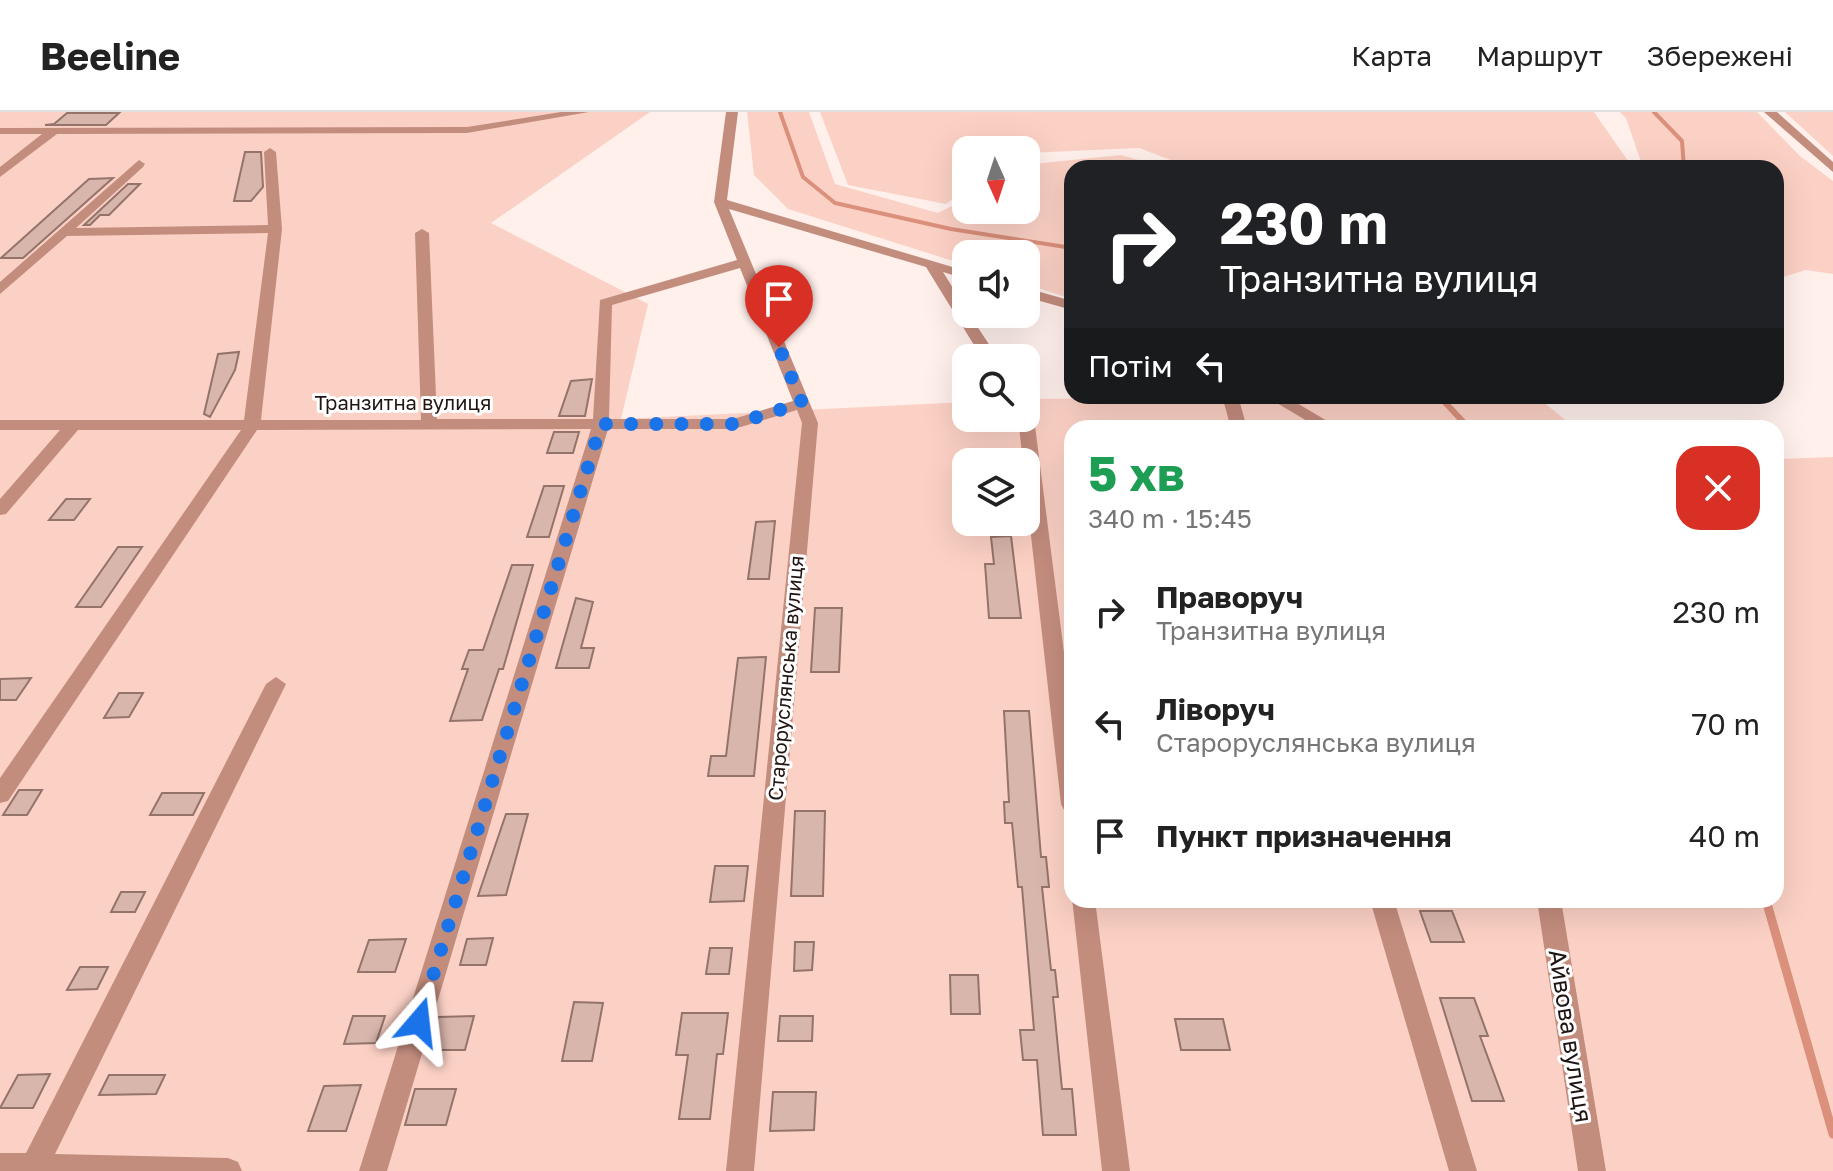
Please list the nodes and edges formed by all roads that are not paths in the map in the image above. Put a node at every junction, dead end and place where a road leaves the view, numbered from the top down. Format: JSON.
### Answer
{"nodes":[{"id":1,"x":583,"y":112,"type":"edge"},
{"id":2,"x":732,"y":112,"type":"edge"},
{"id":3,"x":1770,"y":112,"type":"edge"},
{"id":4,"x":0,"y":131,"type":"edge"},
{"id":5,"x":54,"y":131,"type":"junction"},
{"id":6,"x":270,"y":152,"type":"dead end"},
{"id":7,"x":139,"y":164,"type":"dead end"},
{"id":8,"x":1833,"y":168,"type":"edge"},
{"id":9,"x":0,"y":173,"type":"edge"},
{"id":10,"x":720,"y":202,"type":"junction"},
{"id":11,"x":275,"y":229,"type":"junction"},
{"id":12,"x":64,"y":232,"type":"junction"},
{"id":13,"x":422,"y":233,"type":"dead end"},
{"id":14,"x":745,"y":262,"type":"junction"},
{"id":15,"x":931,"y":265,"type":"junction"},
{"id":16,"x":952,"y":271,"type":"edge"},
{"id":17,"x":0,"y":290,"type":"edge"},
{"id":18,"x":1040,"y":296,"type":"edge"},
{"id":19,"x":1064,"y":304,"type":"edge"},
{"id":20,"x":981,"y":344,"type":"edge"},
{"id":21,"x":802,"y":403,"type":"junction"},
{"id":22,"x":1288,"y":404,"type":"edge"},
{"id":23,"x":1316,"y":420,"type":"edge"},
{"id":24,"x":429,"y":424,"type":"junction"},
{"id":25,"x":601,"y":424,"type":"junction"},
{"id":26,"x":0,"y":425,"type":"edge"},
{"id":27,"x":73,"y":425,"type":"junction"},
{"id":28,"x":252,"y":425,"type":"junction"},
{"id":29,"x":1028,"y":432,"type":"edge"},
{"id":30,"x":0,"y":510,"type":"edge"},
{"id":31,"x":276,"y":684,"type":"dead end"},
{"id":32,"x":1064,"y":737,"type":"edge"},
{"id":33,"x":0,"y":795,"type":"edge"},
{"id":34,"x":1084,"y":908,"type":"edge"},
{"id":35,"x":1384,"y":908,"type":"edge"},
{"id":36,"x":1550,"y":908,"type":"edge"},
{"id":37,"x":0,"y":1166,"type":"edge"},
{"id":38,"x":34,"y":1166,"type":"junction"},
{"id":39,"x":151,"y":1169,"type":"edge"},
{"id":40,"x":228,"y":1171,"type":"edge"},
{"id":41,"x":373,"y":1171,"type":"edge"},
{"id":42,"x":740,"y":1171,"type":"edge"},
{"id":43,"x":1116,"y":1171,"type":"edge"},
{"id":44,"x":1463,"y":1171,"type":"edge"},
{"id":45,"x":1592,"y":1171,"type":"edge"}],
"edges":[{"from":1,"to":5,"type":"street"},
{"from":2,"to":10,"type":"street"},
{"from":3,"to":8,"type":"street"},
{"from":4,"to":5,"type":"street"},
{"from":5,"to":9,"type":"street"},
{"from":6,"to":11,"type":"street"},
{"from":7,"to":12,"type":"street"},
{"from":10,"to":14,"type":"street","name":"Староруслянська вулиця"},
{"from":10,"to":15,"type":"street"},
{"from":11,"to":12,"type":"street"},
{"from":11,"to":28,"type":"street"},
{"from":12,"to":17,"type":"street"},
{"from":13,"to":24,"type":"street"},
{"from":14,"to":21,"type":"street","name":"Староруслянська вулиця"},
{"from":14,"to":25,"type":"street"},
{"from":15,"to":16,"type":"street"},
{"from":15,"to":20,"type":"street"},
{"from":18,"to":19,"type":"street"},
{"from":21,"to":25,"type":"street","name":"Транзитна вулиця"},
{"from":21,"to":42,"type":"street","name":"Староруслянська вулиця"},
{"from":22,"to":23,"type":"street"},
{"from":24,"to":25,"type":"street","name":"Транзитна вулиця"},
{"from":24,"to":28,"type":"street","name":"Транзитна вулиця"},
{"from":25,"to":41,"type":"street"},
{"from":26,"to":27,"type":"street","name":"Транзитна вулиця"},
{"from":27,"to":28,"type":"street","name":"Транзитна вулиця"},
{"from":27,"to":30,"type":"street"},
{"from":28,"to":33,"type":"street"},
{"from":29,"to":32,"type":"street"},
{"from":31,"to":38,"type":"street"},
{"from":34,"to":43,"type":"street"},
{"from":35,"to":44,"type":"street"},
{"from":36,"to":45,"type":"street","name":"Айвова вулиця"},
{"from":37,"to":38,"type":"street"},
{"from":38,"to":39,"type":"street"},
{"from":39,"to":40,"type":"street"}]}
